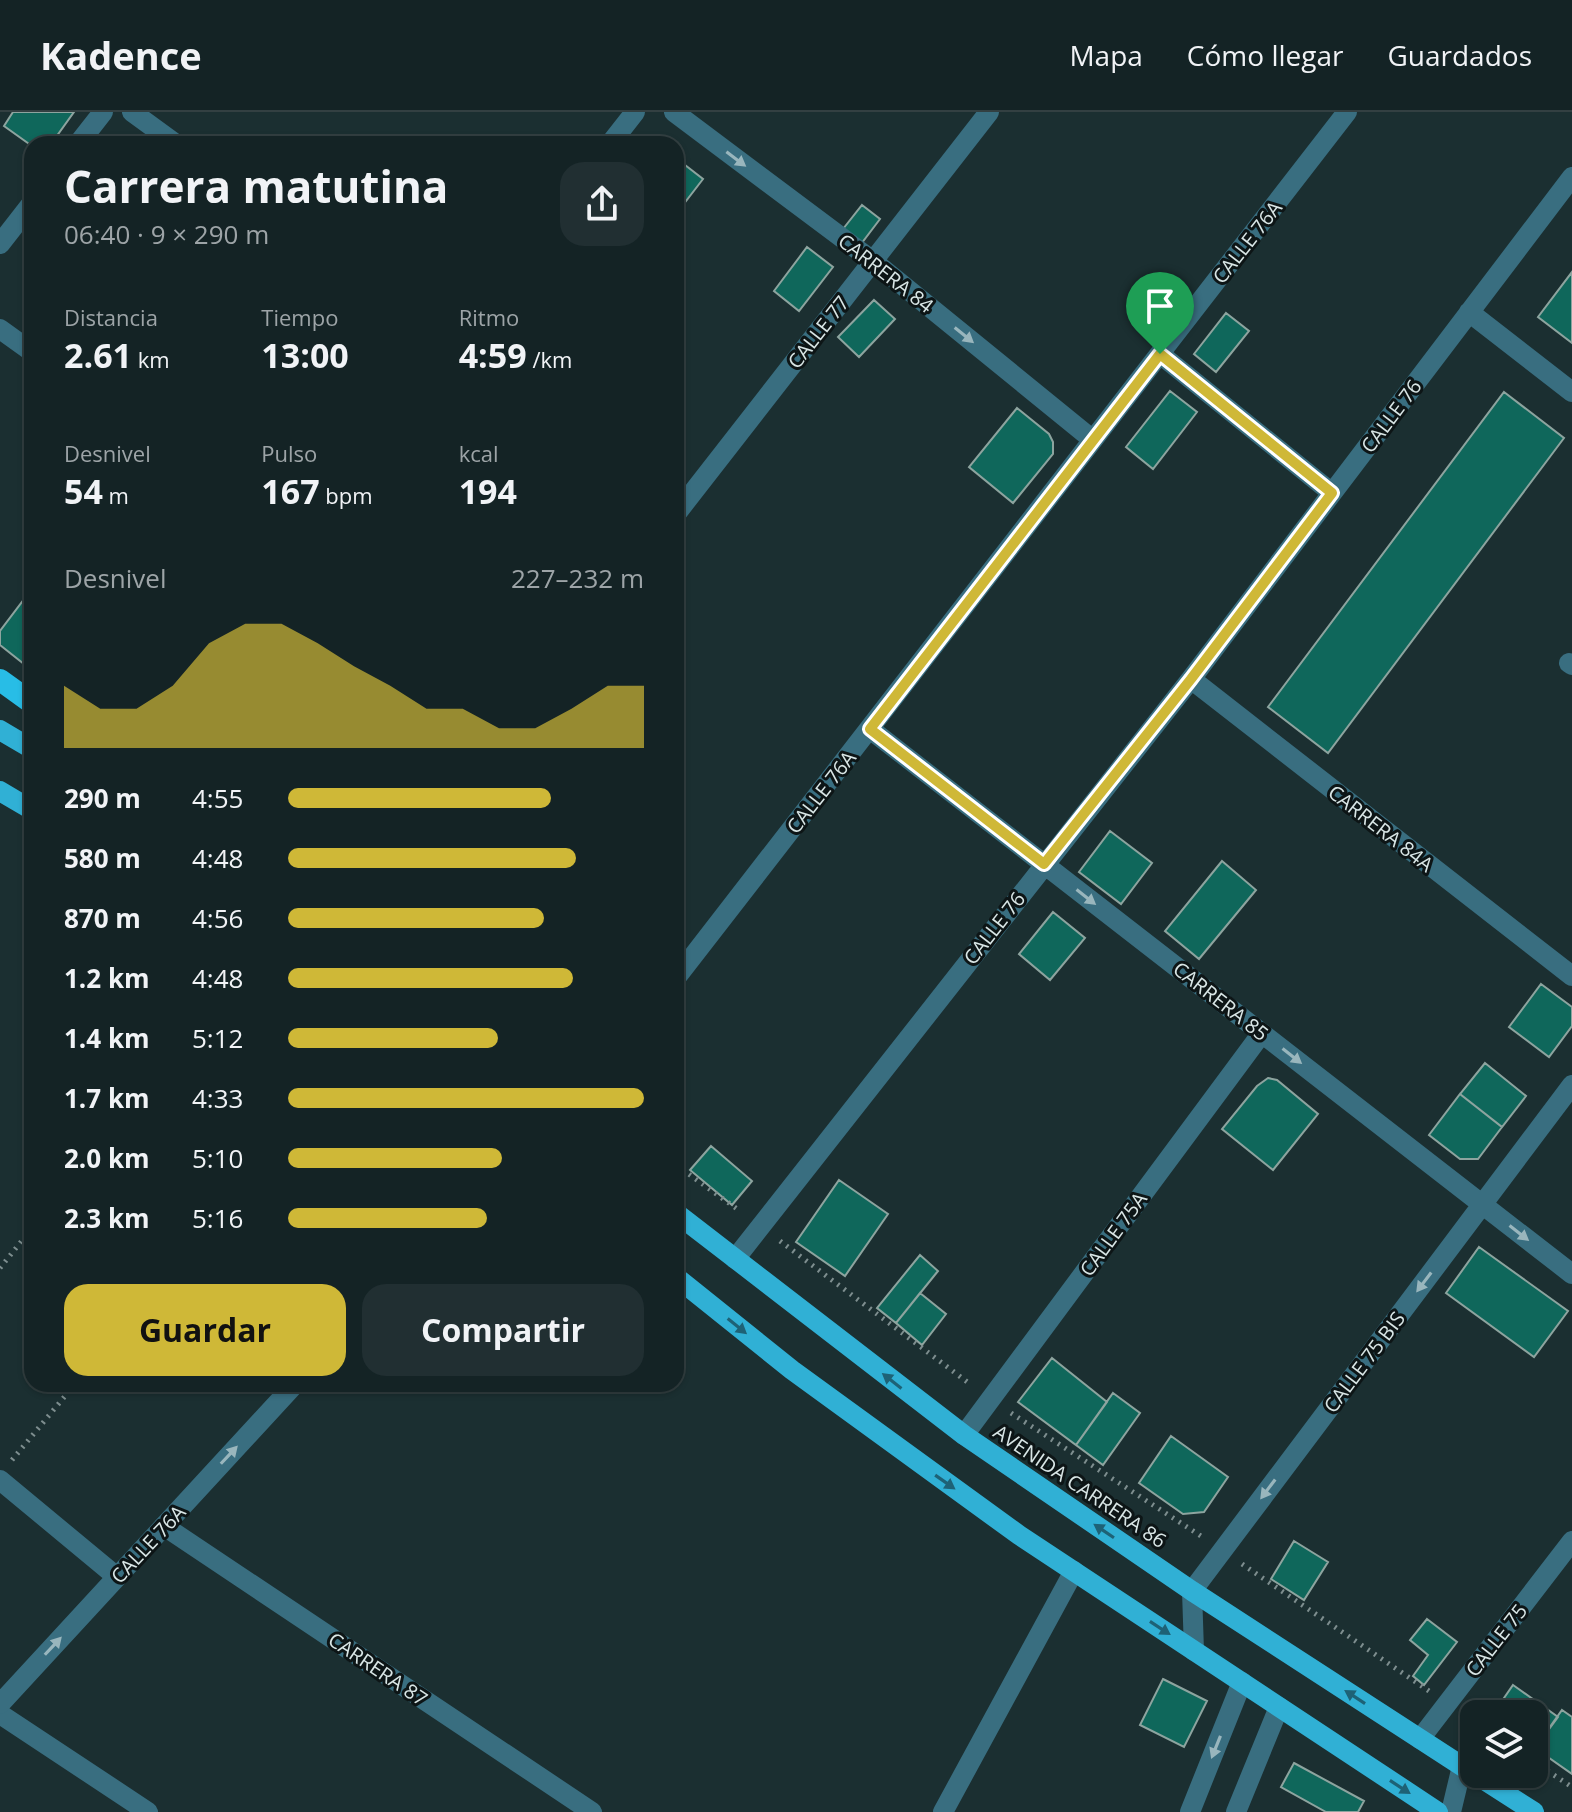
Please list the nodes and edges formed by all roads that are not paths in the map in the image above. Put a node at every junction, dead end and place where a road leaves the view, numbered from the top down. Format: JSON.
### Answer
{"nodes":[{"id":1,"x":103,"y":112,"type":"edge"},
{"id":2,"x":132,"y":112,"type":"edge"},
{"id":3,"x":635,"y":112,"type":"edge"},
{"id":4,"x":674,"y":112,"type":"edge"},
{"id":5,"x":989,"y":112,"type":"edge"},
{"id":6,"x":1347,"y":112,"type":"edge"},
{"id":7,"x":84,"y":136,"type":"edge"},
{"id":8,"x":165,"y":136,"type":"edge"},
{"id":9,"x":616,"y":136,"type":"edge"},
{"id":10,"x":1572,"y":177,"type":"edge"},
{"id":11,"x":24,"y":213,"type":"edge"},
{"id":12,"x":0,"y":244,"type":"edge"},
{"id":13,"x":873,"y":261,"type":"junction"},
{"id":14,"x":1469,"y":312,"type":"junction"},
{"id":15,"x":0,"y":329,"type":"edge"},
{"id":16,"x":24,"y":346,"type":"edge"},
{"id":17,"x":1160,"y":354,"type":"junction"},
{"id":18,"x":1572,"y":392,"type":"edge"},
{"id":19,"x":1093,"y":440,"type":"junction"},
{"id":20,"x":1332,"y":493,"type":"junction"},
{"id":21,"x":684,"y":504,"type":"edge"},
{"id":22,"x":1191,"y":679,"type":"junction"},
{"id":23,"x":0,"y":680,"type":"edge"},
{"id":24,"x":24,"y":697,"type":"edge"},
{"id":25,"x":870,"y":729,"type":"junction"},
{"id":26,"x":0,"y":730,"type":"edge"},
{"id":27,"x":24,"y":744,"type":"edge"},
{"id":28,"x":0,"y":791,"type":"edge"},
{"id":29,"x":24,"y":805,"type":"edge"},
{"id":30,"x":1044,"y":864,"type":"junction"},
{"id":31,"x":684,"y":968,"type":"edge"},
{"id":32,"x":1572,"y":976,"type":"edge"},
{"id":33,"x":1262,"y":1033,"type":"junction"},
{"id":34,"x":1572,"y":1085,"type":"edge"},
{"id":35,"x":1482,"y":1205,"type":"junction"},
{"id":36,"x":684,"y":1219,"type":"edge"},
{"id":37,"x":735,"y":1259,"type":"junction"},
{"id":38,"x":1572,"y":1274,"type":"edge"},
{"id":39,"x":684,"y":1283,"type":"edge"},
{"id":40,"x":288,"y":1392,"type":"edge"},
{"id":41,"x":964,"y":1435,"type":"junction"},
{"id":42,"x":5,"y":1472,"type":"edge"},
{"id":43,"x":164,"y":1526,"type":"junction"},
{"id":44,"x":1572,"y":1541,"type":"edge"},
{"id":45,"x":1074,"y":1571,"type":"junction"},
{"id":46,"x":117,"y":1577,"type":"junction"},
{"id":47,"x":1192,"y":1591,"type":"junction"},
{"id":48,"x":1194,"y":1651,"type":"junction"},
{"id":49,"x":1242,"y":1682,"type":"junction"},
{"id":50,"x":0,"y":1704,"type":"edge"},
{"id":51,"x":1279,"y":1707,"type":"junction"},
{"id":52,"x":0,"y":1714,"type":"edge"},
{"id":53,"x":1420,"y":1739,"type":"junction"},
{"id":54,"x":1460,"y":1765,"type":"edge"},
{"id":55,"x":1462,"y":1788,"type":"edge"},
{"id":56,"x":1497,"y":1788,"type":"edge"},
{"id":57,"x":148,"y":1812,"type":"edge"},
{"id":58,"x":592,"y":1812,"type":"edge"},
{"id":59,"x":943,"y":1812,"type":"edge"},
{"id":60,"x":1190,"y":1812,"type":"edge"},
{"id":61,"x":1236,"y":1812,"type":"edge"},
{"id":62,"x":1438,"y":1812,"type":"edge"},
{"id":63,"x":1451,"y":1812,"type":"edge"},
{"id":64,"x":1534,"y":1812,"type":"edge"}],
"edges":[{"from":1,"to":7,"type":"street"},
{"from":2,"to":8,"type":"street"},
{"from":3,"to":9,"type":"street"},
{"from":4,"to":13,"type":"street","name":"CARRERA 84","one_way":true},
{"from":5,"to":13,"type":"street","name":"CALLE 77"},
{"from":6,"to":17,"type":"street","name":"CALLE 76A"},
{"from":10,"to":14,"type":"street","name":"CALLE 76"},
{"from":11,"to":12,"type":"street"},
{"from":13,"to":19,"type":"street","name":"CARRERA 84","one_way":true},
{"from":13,"to":21,"type":"street","name":"CALLE 77"},
{"from":14,"to":18,"type":"street"},
{"from":14,"to":20,"type":"street","name":"CALLE 76"},
{"from":15,"to":16,"type":"street"},
{"from":17,"to":19,"type":"street","name":"CALLE 76A"},
{"from":17,"to":20,"type":"street"},
{"from":19,"to":25,"type":"street","name":"CALLE 76A"},
{"from":20,"to":22,"type":"street","name":"CALLE 76"},
{"from":22,"to":30,"type":"street","name":"CALLE 76"},
{"from":22,"to":32,"type":"street","name":"CARRERA 84A"},
{"from":23,"to":24,"type":"highway"},
{"from":25,"to":30,"type":"street","name":"CARRERA 85"},
{"from":25,"to":31,"type":"street","name":"CALLE 76A"},
{"from":26,"to":27,"type":"main road"},
{"from":28,"to":29,"type":"main road"},
{"from":30,"to":33,"type":"street","name":"CARRERA 85","one_way":true},
{"from":30,"to":37,"type":"street","name":"CALLE 76"},
{"from":33,"to":35,"type":"street","name":"CARRERA 85","one_way":true},
{"from":33,"to":41,"type":"street","name":"CALLE 75A"},
{"from":34,"to":35,"type":"street","name":"CALLE 75 BIS"},
{"from":35,"to":38,"type":"street","name":"CARRERA 85","one_way":true},
{"from":35,"to":47,"type":"street","name":"CALLE 75 BIS","one_way":true},
{"from":36,"to":37,"type":"main road","name":"AVENIDA CARRERA 86"},
{"from":41,"to":37,"type":"main road","name":"AVENIDA CARRERA 86","one_way":true},
{"from":39,"to":45,"type":"main road","one_way":true},
{"from":43,"to":40,"type":"street","name":"CALLE 76A","one_way":true},
{"from":47,"to":41,"type":"main road","name":"AVENIDA CARRERA 86","one_way":true},
{"from":42,"to":46,"type":"street"},
{"from":43,"to":46,"type":"street","name":"CALLE 76A"},
{"from":43,"to":58,"type":"street","name":"CARRERA 87"},
{"from":44,"to":53,"type":"street","name":"CALLE 75"},
{"from":45,"to":48,"type":"main road","one_way":true},
{"from":45,"to":59,"type":"street"},
{"from":50,"to":46,"type":"street","name":"CALLE 76A","one_way":true},
{"from":47,"to":48,"type":"street"},
{"from":53,"to":47,"type":"main road","name":"AVENIDA CARRERA 86","one_way":true},
{"from":48,"to":49,"type":"main road"},
{"from":49,"to":51,"type":"main road"},
{"from":49,"to":60,"type":"street","one_way":true},
{"from":51,"to":61,"type":"street"},
{"from":51,"to":62,"type":"main road","one_way":true},
{"from":52,"to":57,"type":"street"},
{"from":53,"to":54,"type":"main road","name":"AVENIDA CARRERA 86"},
{"from":55,"to":63,"type":"street"},
{"from":56,"to":64,"type":"main road","name":"AVENIDA CARRERA 86"}]}
